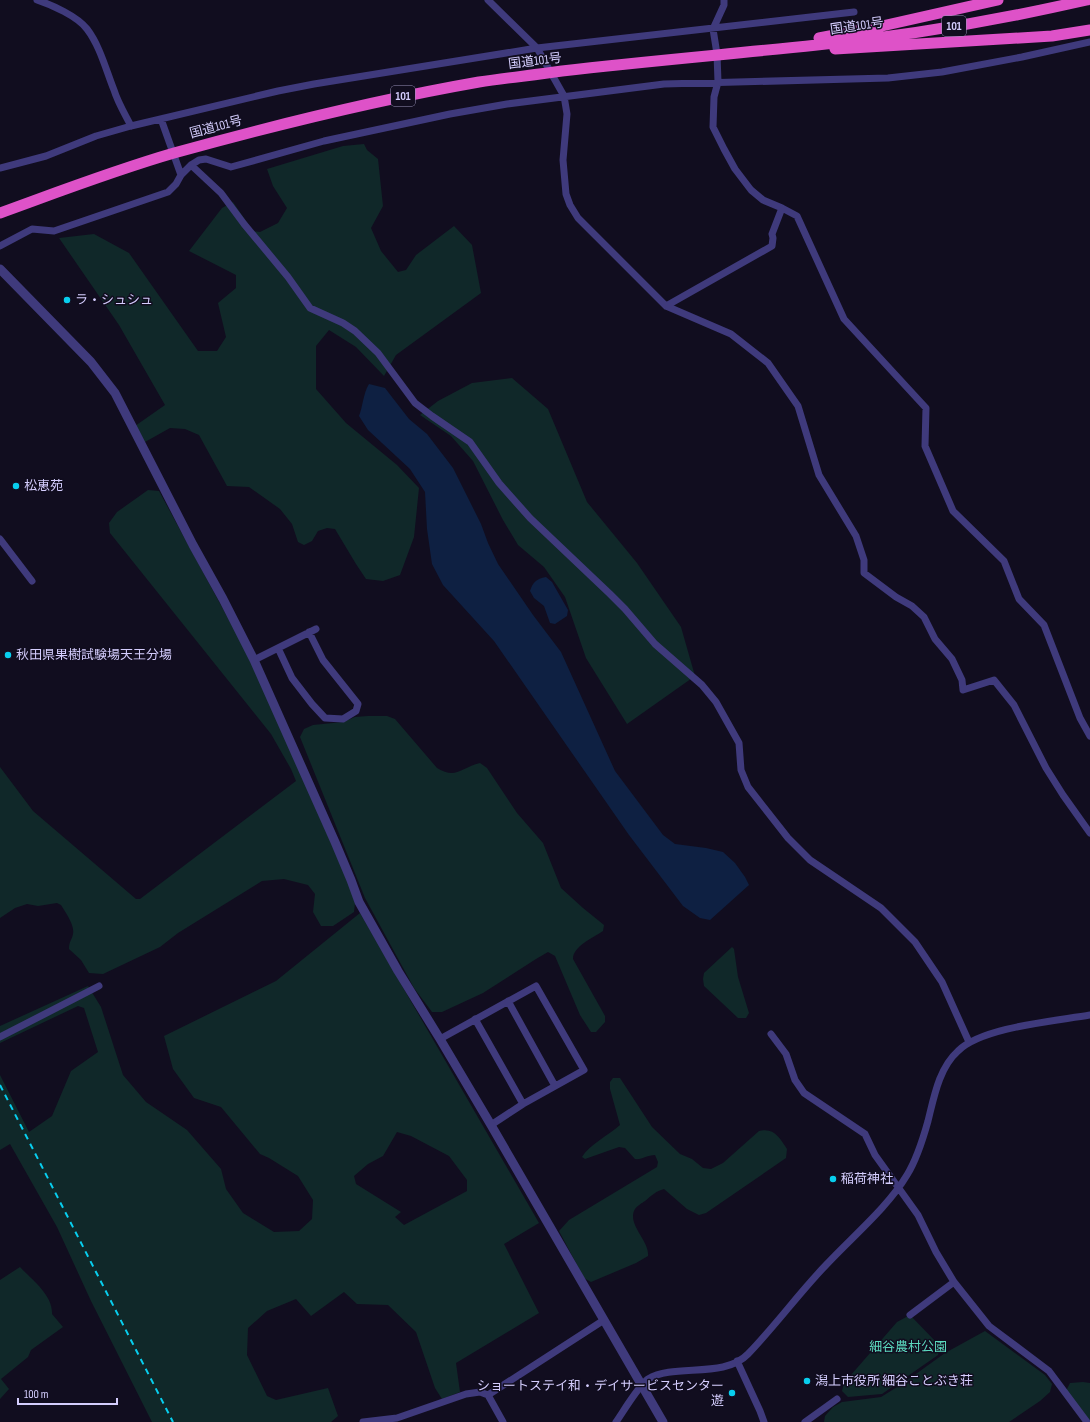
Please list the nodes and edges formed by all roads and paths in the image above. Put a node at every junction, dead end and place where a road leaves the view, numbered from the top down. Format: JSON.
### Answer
{"nodes":[{"id":1,"x":37,"y":0,"type":"edge"},
{"id":2,"x":488,"y":0,"type":"edge"},
{"id":3,"x":724,"y":0,"type":"edge"},
{"id":4,"x":998,"y":0,"type":"edge"},
{"id":5,"x":1087,"y":0,"type":"edge"},
{"id":6,"x":854,"y":12,"type":"dead end"},
{"id":7,"x":713,"y":29,"type":"junction"},
{"id":8,"x":1090,"y":30,"type":"edge"},
{"id":9,"x":1090,"y":42,"type":"edge"},
{"id":10,"x":819,"y":45,"type":"junction"},
{"id":11,"x":537,"y":48,"type":"junction"},
{"id":12,"x":748,"y":51,"type":"junction"},
{"id":13,"x":717,"y":54,"type":"junction"},
{"id":14,"x":550,"y":73,"type":"junction"},
{"id":15,"x":718,"y":82,"type":"junction"},
{"id":16,"x":564,"y":96,"type":"junction"},
{"id":17,"x":160,"y":119,"type":"junction"},
{"id":18,"x":131,"y":126,"type":"junction"},
{"id":19,"x":173,"y":153,"type":"junction"},
{"id":20,"x":191,"y":165,"type":"junction"},
{"id":21,"x":0,"y":168,"type":"edge"},
{"id":22,"x":181,"y":175,"type":"junction"},
{"id":23,"x":782,"y":208,"type":"junction"},
{"id":24,"x":0,"y":213,"type":"edge"},
{"id":25,"x":0,"y":246,"type":"edge"},
{"id":26,"x":0,"y":269,"type":"edge"},
{"id":27,"x":666,"y":306,"type":"junction"},
{"id":28,"x":0,"y":539,"type":"edge"},
{"id":29,"x":32,"y":581,"type":"dead end"},
{"id":30,"x":316,"y":629,"type":"dead end"},
{"id":31,"x":309,"y":632,"type":"junction"},
{"id":32,"x":278,"y":648,"type":"junction"},
{"id":33,"x":254,"y":660,"type":"junction"},
{"id":34,"x":1090,"y":736,"type":"edge"},
{"id":35,"x":1090,"y":831,"type":"edge"},
{"id":36,"x":99,"y":986,"type":"dead end"},
{"id":37,"x":508,"y":1001,"type":"junction"},
{"id":38,"x":1090,"y":1015,"type":"edge"},
{"id":39,"x":475,"y":1019,"type":"junction"},
{"id":40,"x":771,"y":1034,"type":"dead end"},
{"id":41,"x":0,"y":1037,"type":"edge"},
{"id":42,"x":440,"y":1038,"type":"junction"},
{"id":43,"x":969,"y":1042,"type":"junction"},
{"id":44,"x":555,"y":1086,"type":"junction"},
{"id":45,"x":522,"y":1104,"type":"junction"},
{"id":46,"x":491,"y":1125,"type":"junction"},
{"id":47,"x":899,"y":1187,"type":"junction"},
{"id":48,"x":954,"y":1282,"type":"junction"},
{"id":49,"x":910,"y":1315,"type":"dead end"},
{"id":50,"x":604,"y":1320,"type":"junction"},
{"id":51,"x":737,"y":1362,"type":"junction"},
{"id":52,"x":642,"y":1385,"type":"junction"},
{"id":53,"x":488,"y":1395,"type":"junction"},
{"id":54,"x":837,"y":1399,"type":"dead end"},
{"id":55,"x":363,"y":1422,"type":"edge"},
{"id":56,"x":503,"y":1422,"type":"edge"},
{"id":57,"x":616,"y":1422,"type":"edge"},
{"id":58,"x":663,"y":1422,"type":"edge"},
{"id":59,"x":764,"y":1422,"type":"edge"},
{"id":60,"x":805,"y":1422,"type":"edge"},
{"id":61,"x":1087,"y":1422,"type":"edge"}],
"edges":[{"from":1,"to":18,"type":"street"},
{"from":2,"to":11,"type":"street"},
{"from":3,"to":7,"type":"street"},
{"from":4,"to":12,"type":"highway"},
{"from":5,"to":10,"type":"highway","name":"国道101号","number":"101"},
{"from":6,"to":7,"type":"street"},
{"from":7,"to":11,"type":"street"},
{"from":7,"to":13,"type":"street"},
{"from":8,"to":10,"type":"highway"},
{"from":9,"to":15,"type":"street"},
{"from":10,"to":12,"type":"highway","name":"国道101号","number":"101"},
{"from":11,"to":14,"type":"street"},
{"from":11,"to":17,"type":"street"},
{"from":12,"to":13,"type":"highway","name":"国道101号","number":"101"},
{"from":13,"to":14,"type":"highway","name":"国道101号","number":"101"},
{"from":13,"to":15,"type":"street"},
{"from":14,"to":16,"type":"street"},
{"from":14,"to":19,"type":"highway","name":"国道101号","number":"101"},
{"from":15,"to":16,"type":"street"},
{"from":15,"to":23,"type":"street"},
{"from":16,"to":20,"type":"street"},
{"from":16,"to":27,"type":"street"},
{"from":17,"to":18,"type":"street"},
{"from":17,"to":19,"type":"street"},
{"from":18,"to":21,"type":"street"},
{"from":19,"to":22,"type":"street"},
{"from":19,"to":24,"type":"highway","name":"国道101号","number":"101"},
{"from":20,"to":22,"type":"street"},
{"from":20,"to":43,"type":"street"},
{"from":22,"to":25,"type":"street"},
{"from":23,"to":27,"type":"street"},
{"from":23,"to":34,"type":"street"},
{"from":26,"to":33,"type":"street"},
{"from":27,"to":35,"type":"street"},
{"from":28,"to":29,"type":"street"},
{"from":30,"to":31,"type":"street"},
{"from":31,"to":32,"type":"street"},
{"from":31,"to":32,"type":"street"},
{"from":32,"to":33,"type":"street"},
{"from":33,"to":42,"type":"street"},
{"from":36,"to":41,"type":"street"},
{"from":37,"to":39,"type":"street"},
{"from":37,"to":44,"type":"street"},
{"from":37,"to":44,"type":"street"},
{"from":38,"to":43,"type":"street"},
{"from":39,"to":42,"type":"street"},
{"from":39,"to":45,"type":"street"},
{"from":40,"to":47,"type":"street"},
{"from":42,"to":46,"type":"street"},
{"from":43,"to":47,"type":"street"},
{"from":44,"to":45,"type":"street"},
{"from":45,"to":46,"type":"street"},
{"from":46,"to":50,"type":"street"},
{"from":47,"to":48,"type":"street"},
{"from":47,"to":51,"type":"street"},
{"from":48,"to":49,"type":"street"},
{"from":48,"to":61,"type":"street"},
{"from":50,"to":52,"type":"street"},
{"from":50,"to":53,"type":"street"},
{"from":51,"to":52,"type":"street"},
{"from":51,"to":59,"type":"street"},
{"from":52,"to":57,"type":"street"},
{"from":52,"to":58,"type":"street"},
{"from":53,"to":55,"type":"street"},
{"from":53,"to":56,"type":"street"},
{"from":54,"to":60,"type":"street"}]}
